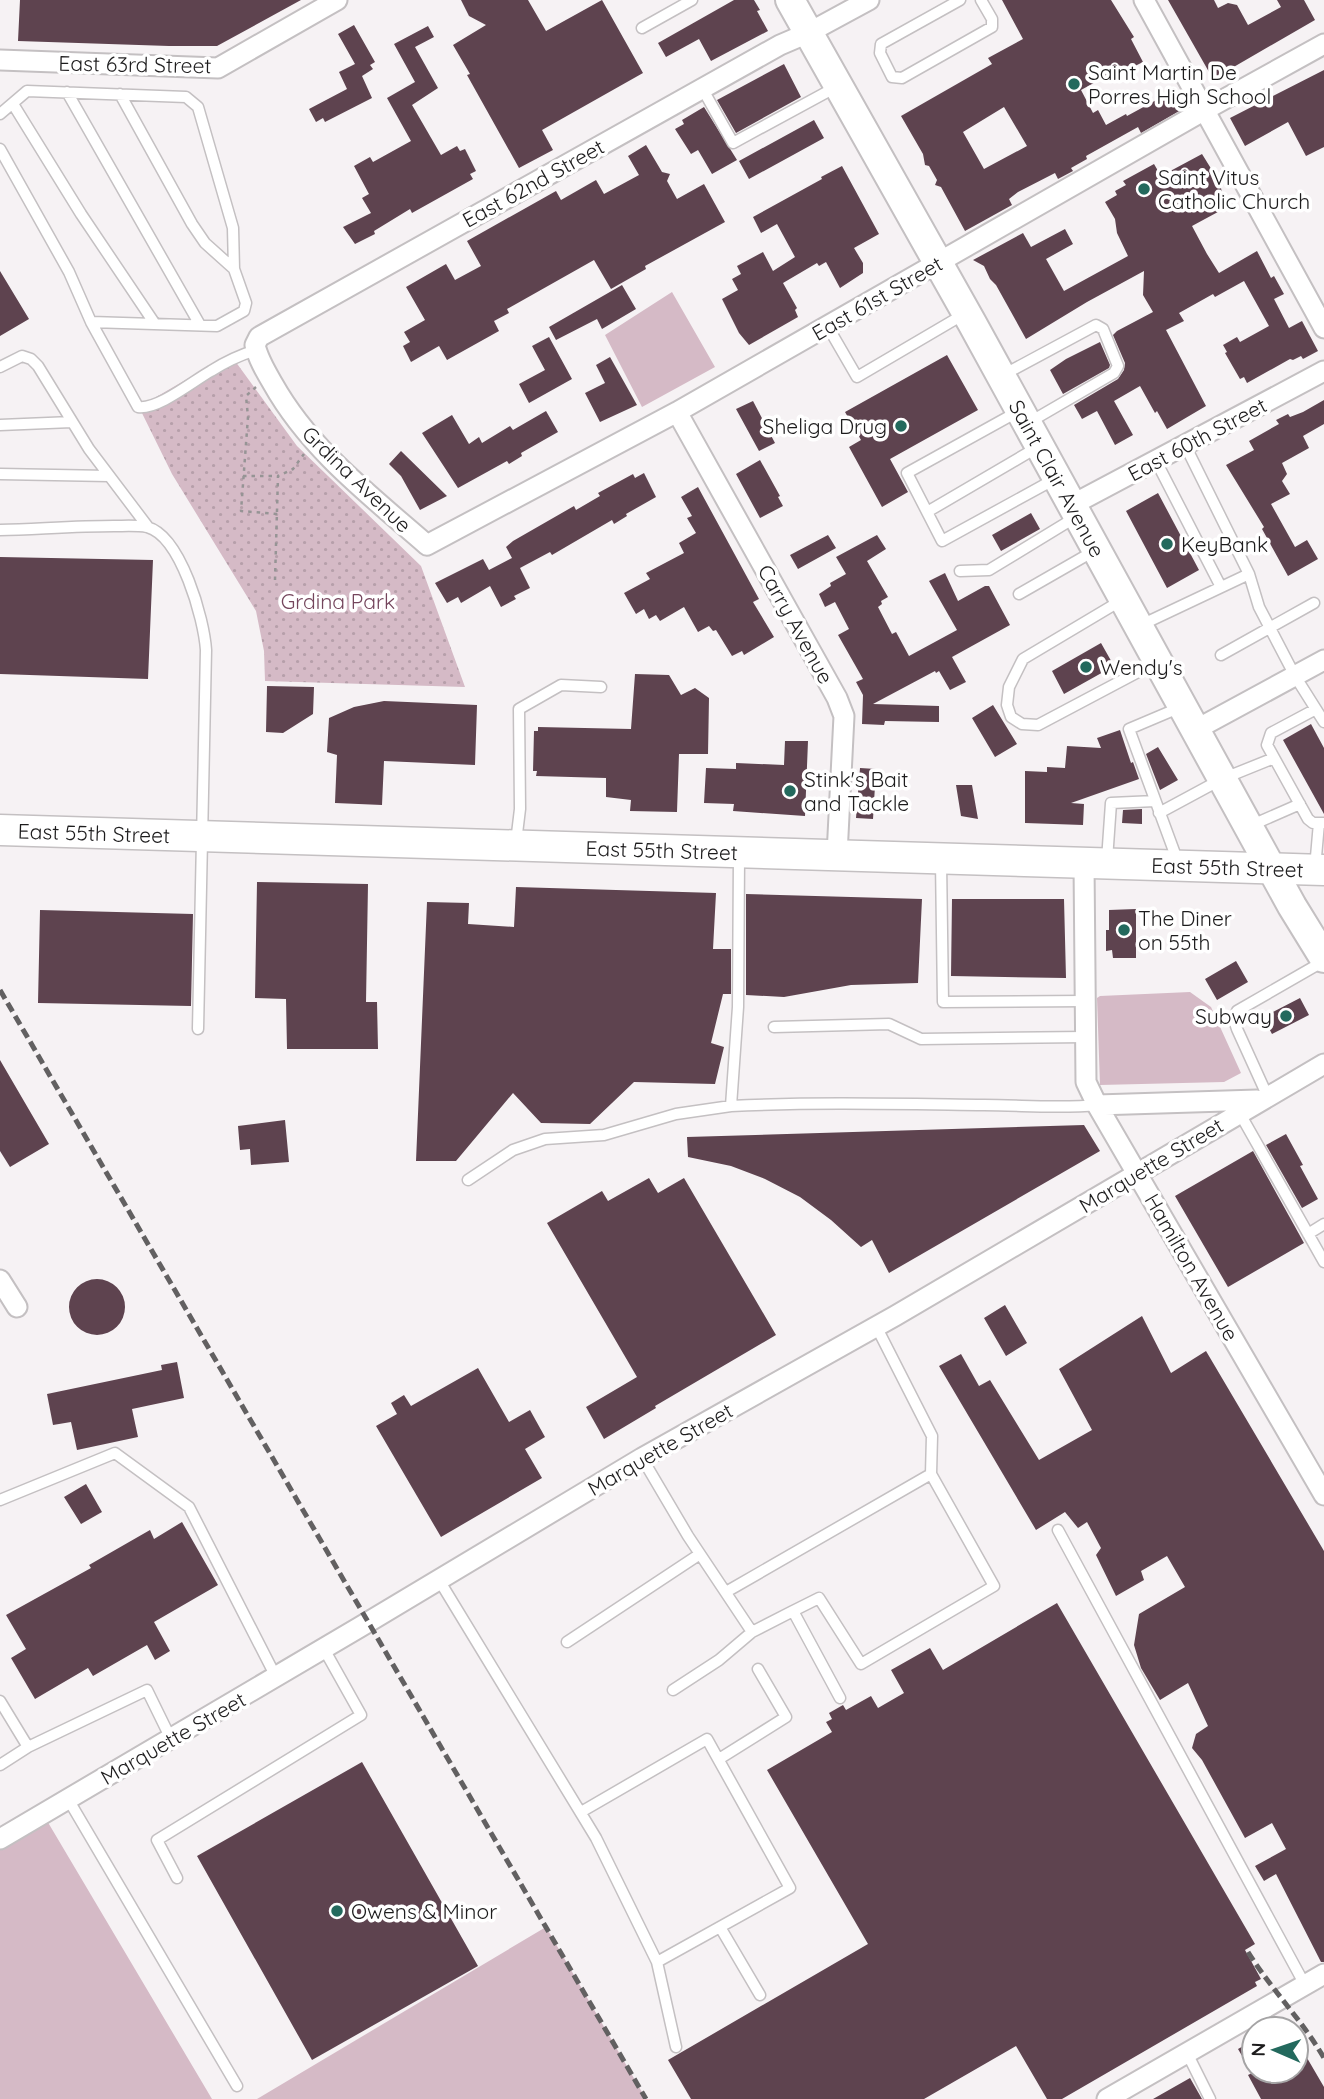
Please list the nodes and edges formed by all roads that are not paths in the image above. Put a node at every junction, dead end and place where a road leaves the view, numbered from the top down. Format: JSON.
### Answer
{"nodes":[{"id":1,"x":337,"y":0,"type":"edge"},
{"id":2,"x":692,"y":0,"type":"edge"},
{"id":3,"x":790,"y":0,"type":"edge"},
{"id":4,"x":869,"y":0,"type":"edge"},
{"id":5,"x":960,"y":0,"type":"edge"},
{"id":6,"x":981,"y":0,"type":"edge"},
{"id":7,"x":1144,"y":0,"type":"edge"},
{"id":8,"x":642,"y":29,"type":"dead end"},
{"id":9,"x":808,"y":33,"type":"junction"},
{"id":10,"x":1324,"y":44,"type":"edge"},
{"id":11,"x":0,"y":60,"type":"edge"},
{"id":12,"x":838,"y":86,"type":"junction"},
{"id":13,"x":702,"y":88,"type":"junction"},
{"id":14,"x":67,"y":92,"type":"junction"},
{"id":15,"x":120,"y":94,"type":"junction"},
{"id":16,"x":13,"y":104,"type":"junction"},
{"id":17,"x":1203,"y":111,"type":"junction"},
{"id":18,"x":0,"y":114,"type":"edge"},
{"id":19,"x":0,"y":149,"type":"edge"},
{"id":20,"x":937,"y":262,"type":"junction"},
{"id":21,"x":234,"y":269,"type":"junction"},
{"id":22,"x":966,"y":313,"type":"junction"},
{"id":23,"x":91,"y":323,"type":"junction"},
{"id":24,"x":155,"y":324,"type":"junction"},
{"id":25,"x":200,"y":325,"type":"junction"},
{"id":26,"x":828,"y":327,"type":"junction"},
{"id":27,"x":1324,"y":328,"type":"edge"},
{"id":28,"x":257,"y":343,"type":"junction"},
{"id":29,"x":0,"y":367,"type":"edge"},
{"id":30,"x":1324,"y":371,"type":"edge"},
{"id":31,"x":1000,"y":377,"type":"junction"},
{"id":32,"x":677,"y":412,"type":"junction"},
{"id":33,"x":72,"y":422,"type":"junction"},
{"id":34,"x":0,"y":425,"type":"edge"},
{"id":35,"x":1027,"y":427,"type":"junction"},
{"id":36,"x":1185,"y":445,"type":"junction"},
{"id":37,"x":1156,"y":461,"type":"junction"},
{"id":38,"x":0,"y":474,"type":"edge"},
{"id":39,"x":109,"y":476,"type":"junction"},
{"id":40,"x":1056,"y":479,"type":"junction"},
{"id":41,"x":1073,"y":511,"type":"junction"},
{"id":42,"x":927,"y":512,"type":"junction"},
{"id":43,"x":148,"y":527,"type":"junction"},
{"id":44,"x":0,"y":530,"type":"edge"},
{"id":45,"x":427,"y":545,"type":"joint"},
{"id":46,"x":1095,"y":550,"type":"junction"},
{"id":47,"x":960,"y":571,"type":"dead end"},
{"id":48,"x":1249,"y":573,"type":"junction"},
{"id":49,"x":1221,"y":586,"type":"junction"},
{"id":50,"x":1019,"y":594,"type":"dead end"},
{"id":51,"x":1123,"y":600,"type":"junction"},
{"id":52,"x":1314,"y":604,"type":"dead end"},
{"id":53,"x":1137,"y":626,"type":"junction"},
{"id":54,"x":1270,"y":628,"type":"junction"},
{"id":55,"x":1222,"y":655,"type":"dead end"},
{"id":56,"x":1324,"y":660,"type":"edge"},
{"id":57,"x":1157,"y":662,"type":"junction"},
{"id":58,"x":1295,"y":676,"type":"junction"},
{"id":59,"x":601,"y":687,"type":"dead end"},
{"id":60,"x":1316,"y":709,"type":"junction"},
{"id":61,"x":1188,"y":718,"type":"junction"},
{"id":62,"x":1324,"y":722,"type":"edge"},
{"id":63,"x":1275,"y":758,"type":"junction"},
{"id":64,"x":1222,"y":779,"type":"junction"},
{"id":65,"x":1155,"y":801,"type":"junction"},
{"id":66,"x":1300,"y":804,"type":"junction"},
{"id":67,"x":1159,"y":813,"type":"junction"},
{"id":68,"x":1322,"y":823,"type":"edge"},
{"id":69,"x":1248,"y":827,"type":"junction"},
{"id":70,"x":0,"y":830,"type":"edge"},
{"id":71,"x":201,"y":836,"type":"junction"},
{"id":72,"x":516,"y":846,"type":"junction"},
{"id":73,"x":739,"y":852,"type":"junction"},
{"id":74,"x":837,"y":855,"type":"junction"},
{"id":75,"x":941,"y":859,"type":"junction"},
{"id":76,"x":1095,"y":863,"type":"junction"},
{"id":77,"x":1179,"y":866,"type":"junction"},
{"id":78,"x":1272,"y":869,"type":"junction"},
{"id":79,"x":1320,"y":870,"type":"edge"},
{"id":80,"x":1324,"y":959,"type":"edge"},
{"id":81,"x":1086,"y":1001,"type":"junction"},
{"id":82,"x":774,"y":1027,"type":"dead end"},
{"id":83,"x":198,"y":1029,"type":"dead end"},
{"id":84,"x":1086,"y":1037,"type":"junction"},
{"id":85,"x":1324,"y":1064,"type":"edge"},
{"id":86,"x":1263,"y":1098,"type":"junction"},
{"id":87,"x":1097,"y":1105,"type":"junction"},
{"id":88,"x":731,"y":1106,"type":"junction"},
{"id":89,"x":1239,"y":1112,"type":"junction"},
{"id":90,"x":1138,"y":1173,"type":"junction"},
{"id":91,"x":468,"y":1180,"type":"dead end"},
{"id":92,"x":1324,"y":1224,"type":"edge"},
{"id":93,"x":1308,"y":1234,"type":"junction"},
{"id":94,"x":1324,"y":1262,"type":"edge"},
{"id":95,"x":0,"y":1280,"type":"edge"},
{"id":96,"x":17,"y":1307,"type":"dead end"},
{"id":97,"x":876,"y":1326,"type":"junction"},
{"id":98,"x":642,"y":1458,"type":"junction"},
{"id":99,"x":931,"y":1474,"type":"junction"},
{"id":100,"x":1324,"y":1495,"type":"edge"},
{"id":101,"x":0,"y":1500,"type":"edge"},
{"id":102,"x":1058,"y":1530,"type":"dead end"},
{"id":103,"x":700,"y":1554,"type":"junction"},
{"id":104,"x":439,"y":1580,"type":"junction"},
{"id":105,"x":726,"y":1592,"type":"junction"},
{"id":106,"x":793,"y":1611,"type":"junction"},
{"id":107,"x":752,"y":1632,"type":"junction"},
{"id":108,"x":567,"y":1642,"type":"dead end"},
{"id":109,"x":324,"y":1649,"type":"junction"},
{"id":110,"x":758,"y":1669,"type":"dead end"},
{"id":111,"x":276,"y":1677,"type":"junction"},
{"id":112,"x":673,"y":1689,"type":"dead end"},
{"id":113,"x":840,"y":1698,"type":"dead end"},
{"id":114,"x":0,"y":1701,"type":"edge"},
{"id":115,"x":171,"y":1739,"type":"junction"},
{"id":116,"x":28,"y":1747,"type":"junction"},
{"id":117,"x":719,"y":1759,"type":"junction"},
{"id":118,"x":0,"y":1765,"type":"edge"},
{"id":119,"x":68,"y":1799,"type":"junction"},
{"id":120,"x":581,"y":1812,"type":"junction"},
{"id":121,"x":0,"y":1839,"type":"edge"},
{"id":122,"x":177,"y":1878,"type":"dead end"},
{"id":123,"x":720,"y":1927,"type":"junction"},
{"id":124,"x":657,"y":1962,"type":"junction"},
{"id":125,"x":1324,"y":1974,"type":"edge"},
{"id":126,"x":1305,"y":1985,"type":"junction"},
{"id":127,"x":760,"y":1995,"type":"dead end"},
{"id":128,"x":676,"y":2047,"type":"dead end"},
{"id":129,"x":1187,"y":2053,"type":"junction"},
{"id":130,"x":237,"y":2086,"type":"dead end"},
{"id":131,"x":1107,"y":2099,"type":"edge"},
{"id":132,"x":1210,"y":2099,"type":"edge"}],
"edges":[{"from":1,"to":11,"type":"street","name":"East 63rd Street"},
{"from":2,"to":8,"type":"lane"},
{"from":3,"to":9,"type":"main road","name":"Saint Clair Avenue"},
{"from":4,"to":9,"type":"street","name":"East 62nd Street"},
{"from":5,"to":6,"type":"lane"},
{"from":7,"to":17,"type":"street"},
{"from":9,"to":12,"type":"main road","name":"Saint Clair Avenue"},
{"from":9,"to":13,"type":"street","name":"East 62nd Street"},
{"from":10,"to":17,"type":"street","name":"East 61st Street"},
{"from":12,"to":13,"type":"lane"},
{"from":12,"to":20,"type":"main road","name":"Saint Clair Avenue"},
{"from":13,"to":28,"type":"street","name":"East 62nd Street"},
{"from":14,"to":15,"type":"lane"},
{"from":14,"to":16,"type":"lane"},
{"from":14,"to":25,"type":"lane"},
{"from":15,"to":21,"type":"lane"},
{"from":15,"to":21,"type":"lane"},
{"from":16,"to":18,"type":"lane"},
{"from":16,"to":24,"type":"lane"},
{"from":17,"to":20,"type":"street","name":"East 61st Street"},
{"from":17,"to":27,"type":"street"},
{"from":19,"to":23,"type":"lane"},
{"from":20,"to":22,"type":"main road","name":"Saint Clair Avenue"},
{"from":20,"to":26,"type":"street","name":"East 61st Street"},
{"from":21,"to":25,"type":"lane"},
{"from":22,"to":26,"type":"lane"},
{"from":22,"to":31,"type":"main road","name":"Saint Clair Avenue"},
{"from":23,"to":24,"type":"lane"},
{"from":23,"to":28,"type":"lane"},
{"from":24,"to":25,"type":"lane"},
{"from":26,"to":32,"type":"street","name":"East 61st Street"},
{"from":28,"to":45,"type":"street","name":"Grdina Avenue"},
{"from":29,"to":33,"type":"lane"},
{"from":30,"to":36,"type":"street","name":"East 60th Street"},
{"from":31,"to":35,"type":"main road","name":"Saint Clair Avenue"},
{"from":31,"to":35,"type":"lane"},
{"from":32,"to":45,"type":"street","name":"East 61st Street"},
{"from":32,"to":74,"type":"street","name":"Carry Avenue"},
{"from":33,"to":34,"type":"lane"},
{"from":33,"to":39,"type":"lane"},
{"from":35,"to":40,"type":"main road","name":"Saint Clair Avenue"},
{"from":35,"to":42,"type":"lane"},
{"from":35,"to":42,"type":"lane"},
{"from":36,"to":37,"type":"street","name":"East 60th Street"},
{"from":36,"to":48,"type":"lane"},
{"from":37,"to":41,"type":"street","name":"East 60th Street"},
{"from":37,"to":49,"type":"lane"},
{"from":38,"to":39,"type":"lane"},
{"from":39,"to":43,"type":"lane"},
{"from":40,"to":41,"type":"main road","name":"Saint Clair Avenue"},
{"from":40,"to":42,"type":"lane"},
{"from":41,"to":46,"type":"main road","name":"Saint Clair Avenue"},
{"from":41,"to":47,"type":"lane"},
{"from":43,"to":44,"type":"lane"},
{"from":43,"to":71,"type":"lane"},
{"from":46,"to":50,"type":"lane"},
{"from":46,"to":51,"type":"main road","name":"Saint Clair Avenue"},
{"from":48,"to":49,"type":"lane"},
{"from":48,"to":54,"type":"lane"},
{"from":49,"to":53,"type":"lane"},
{"from":51,"to":53,"type":"main road","name":"Saint Clair Avenue"},
{"from":51,"to":57,"type":"lane"},
{"from":52,"to":54,"type":"lane"},
{"from":53,"to":57,"type":"main road","name":"Saint Clair Avenue"},
{"from":54,"to":55,"type":"lane"},
{"from":54,"to":58,"type":"lane"},
{"from":56,"to":58,"type":"street"},
{"from":57,"to":61,"type":"main road","name":"Saint Clair Avenue"},
{"from":58,"to":60,"type":"lane"},
{"from":58,"to":61,"type":"street"},
{"from":59,"to":72,"type":"lane"},
{"from":60,"to":62,"type":"lane"},
{"from":60,"to":63,"type":"lane"},
{"from":61,"to":64,"type":"main road","name":"Saint Clair Avenue"},
{"from":61,"to":65,"type":"lane"},
{"from":63,"to":64,"type":"lane"},
{"from":63,"to":66,"type":"lane"},
{"from":64,"to":67,"type":"lane"},
{"from":64,"to":69,"type":"main road","name":"Saint Clair Avenue"},
{"from":65,"to":67,"type":"lane"},
{"from":65,"to":76,"type":"lane"},
{"from":66,"to":68,"type":"lane"},
{"from":66,"to":69,"type":"lane"},
{"from":67,"to":77,"type":"lane"},
{"from":68,"to":79,"type":"lane"},
{"from":69,"to":78,"type":"main road","name":"Saint Clair Avenue"},
{"from":70,"to":71,"type":"main road","name":"East 55th Street"},
{"from":71,"to":72,"type":"main road","name":"East 55th Street"},
{"from":71,"to":83,"type":"lane"},
{"from":72,"to":73,"type":"main road","name":"East 55th Street"},
{"from":73,"to":74,"type":"main road","name":"East 55th Street"},
{"from":73,"to":88,"type":"lane"},
{"from":74,"to":75,"type":"main road","name":"East 55th Street"},
{"from":75,"to":76,"type":"main road","name":"East 55th Street"},
{"from":75,"to":81,"type":"lane"},
{"from":76,"to":77,"type":"main road","name":"East 55th Street"},
{"from":76,"to":81,"type":"street","name":"Hamilton Avenue"},
{"from":77,"to":78,"type":"main road","name":"East 55th Street"},
{"from":78,"to":79,"type":"main road","name":"East 55th Street"},
{"from":78,"to":80,"type":"main road","name":"Saint Clair Avenue"},
{"from":80,"to":86,"type":"lane"},
{"from":81,"to":84,"type":"street","name":"Hamilton Avenue"},
{"from":82,"to":84,"type":"lane"},
{"from":84,"to":87,"type":"street","name":"Hamilton Avenue"},
{"from":85,"to":86,"type":"street","name":"Marquette Street"},
{"from":86,"to":87,"type":"street"},
{"from":86,"to":89,"type":"street","name":"Marquette Street"},
{"from":87,"to":88,"type":"lane"},
{"from":87,"to":90,"type":"street","name":"Hamilton Avenue"},
{"from":88,"to":91,"type":"lane"},
{"from":89,"to":90,"type":"street","name":"Marquette Street"},
{"from":89,"to":93,"type":"lane"},
{"from":90,"to":97,"type":"street","name":"Marquette Street"},
{"from":90,"to":100,"type":"street","name":"Hamilton Avenue"},
{"from":92,"to":93,"type":"lane"},
{"from":93,"to":94,"type":"lane"},
{"from":95,"to":96,"type":"street"},
{"from":97,"to":98,"type":"street","name":"Marquette Street"},
{"from":97,"to":99,"type":"lane"},
{"from":98,"to":103,"type":"lane"},
{"from":98,"to":104,"type":"street","name":"Marquette Street"},
{"from":99,"to":105,"type":"lane"},
{"from":99,"to":106,"type":"lane"},
{"from":101,"to":111,"type":"lane"},
{"from":102,"to":126,"type":"lane"},
{"from":103,"to":105,"type":"lane"},
{"from":103,"to":108,"type":"lane"},
{"from":104,"to":109,"type":"street","name":"Marquette Street"},
{"from":104,"to":120,"type":"lane"},
{"from":105,"to":107,"type":"lane"},
{"from":106,"to":107,"type":"lane"},
{"from":106,"to":113,"type":"lane"},
{"from":107,"to":112,"type":"lane"},
{"from":109,"to":111,"type":"street","name":"Marquette Street"},
{"from":109,"to":122,"type":"lane"},
{"from":110,"to":117,"type":"lane"},
{"from":111,"to":115,"type":"street","name":"Marquette Street"},
{"from":114,"to":116,"type":"lane"},
{"from":115,"to":116,"type":"lane"},
{"from":115,"to":119,"type":"street","name":"Marquette Street"},
{"from":116,"to":118,"type":"lane"},
{"from":117,"to":120,"type":"lane"},
{"from":117,"to":123,"type":"lane"},
{"from":119,"to":121,"type":"street","name":"Marquette Street"},
{"from":119,"to":130,"type":"lane"},
{"from":120,"to":124,"type":"lane"},
{"from":123,"to":124,"type":"lane"},
{"from":123,"to":127,"type":"lane"},
{"from":124,"to":128,"type":"lane"},
{"from":125,"to":126,"type":"street"},
{"from":126,"to":129,"type":"street"},
{"from":129,"to":131,"type":"street"},
{"from":129,"to":132,"type":"lane"}]}
